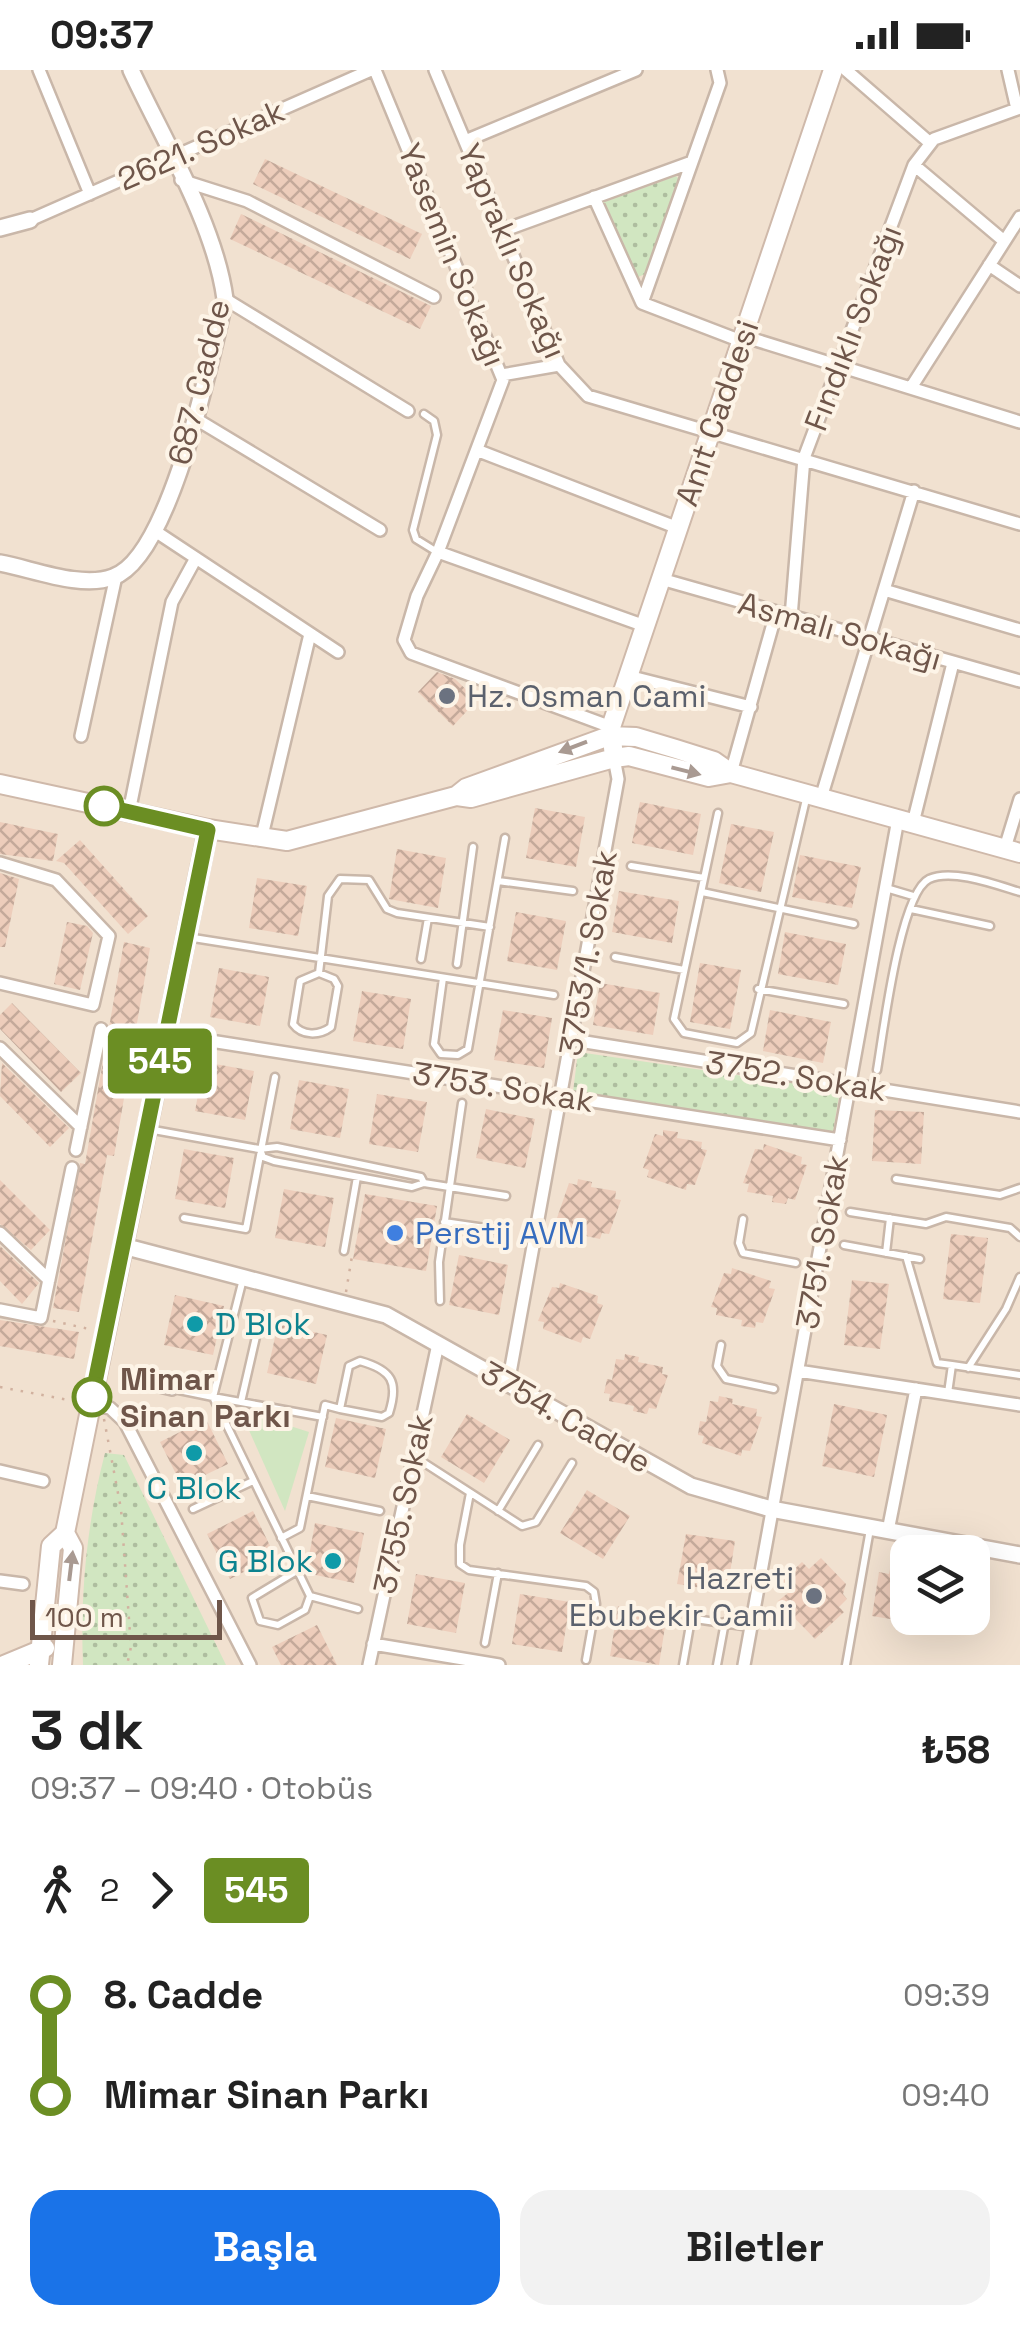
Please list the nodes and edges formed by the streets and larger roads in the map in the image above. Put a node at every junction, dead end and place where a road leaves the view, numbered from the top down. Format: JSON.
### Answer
{"nodes":[{"id":1,"x":39,"y":70,"type":"edge"},
{"id":2,"x":373,"y":70,"type":"edge"},
{"id":3,"x":435,"y":70,"type":"edge"},
{"id":4,"x":636,"y":70,"type":"edge"},
{"id":5,"x":717,"y":70,"type":"edge"},
{"id":6,"x":833,"y":70,"type":"edge"},
{"id":7,"x":846,"y":70,"type":"edge"},
{"id":8,"x":1008,"y":70,"type":"edge"},
{"id":9,"x":133,"y":71,"type":"edge"},
{"id":10,"x":609,"y":75,"type":"edge"},
{"id":11,"x":1018,"y":109,"type":"edge"},
{"id":12,"x":465,"y":141,"type":"junction"},
{"id":13,"x":930,"y":142,"type":"junction"},
{"id":14,"x":171,"y":158,"type":"junction"},
{"id":15,"x":692,"y":162,"type":"junction"},
{"id":16,"x":914,"y":165,"type":"junction"},
{"id":17,"x":181,"y":180,"type":"junction"},
{"id":18,"x":90,"y":194,"type":"junction"},
{"id":19,"x":594,"y":198,"type":"junction"},
{"id":20,"x":1020,"y":216,"type":"edge"},
{"id":21,"x":30,"y":220,"type":"joint"},
{"id":22,"x":0,"y":228,"type":"edge"},
{"id":23,"x":502,"y":230,"type":"junction"},
{"id":24,"x":1004,"y":241,"type":"junction"},
{"id":25,"x":989,"y":266,"type":"junction"},
{"id":26,"x":1020,"y":286,"type":"edge"},
{"id":27,"x":434,"y":298,"type":"dead end"},
{"id":28,"x":226,"y":299,"type":"junction"},
{"id":29,"x":642,"y":303,"type":"junction"},
{"id":30,"x":742,"y":338,"type":"junction"},
{"id":31,"x":842,"y":363,"type":"junction"},
{"id":32,"x":559,"y":365,"type":"junction"},
{"id":33,"x":502,"y":375,"type":"junction"},
{"id":34,"x":912,"y":386,"type":"junction"},
{"id":35,"x":408,"y":410,"type":"dead end"},
{"id":36,"x":196,"y":419,"type":"junction"},
{"id":37,"x":1020,"y":422,"type":"edge"},
{"id":38,"x":710,"y":434,"type":"junction"},
{"id":39,"x":478,"y":450,"type":"junction"},
{"id":40,"x":804,"y":458,"type":"junction"},
{"id":41,"x":914,"y":492,"type":"junction"},
{"id":42,"x":1020,"y":524,"type":"edge"},
{"id":43,"x":678,"y":528,"type":"junction"},
{"id":44,"x":380,"y":530,"type":"dead end"},
{"id":45,"x":155,"y":531,"type":"junction"},
{"id":46,"x":438,"y":552,"type":"junction"},
{"id":47,"x":196,"y":558,"type":"junction"},
{"id":48,"x":0,"y":563,"type":"edge"},
{"id":49,"x":116,"y":576,"type":"junction"},
{"id":50,"x":661,"y":579,"type":"junction"},
{"id":51,"x":884,"y":590,"type":"junction"},
{"id":52,"x":776,"y":613,"type":"junction"},
{"id":53,"x":791,"y":618,"type":"junction"},
{"id":54,"x":645,"y":626,"type":"junction"},
{"id":55,"x":1020,"y":630,"type":"edge"},
{"id":56,"x":310,"y":634,"type":"junction"},
{"id":57,"x":869,"y":640,"type":"junction"},
{"id":58,"x":338,"y":652,"type":"dead end"},
{"id":59,"x":953,"y":663,"type":"junction"},
{"id":60,"x":628,"y":676,"type":"junction"},
{"id":61,"x":1020,"y":681,"type":"edge"},
{"id":62,"x":751,"y":707,"type":"junction"},
{"id":63,"x":611,"y":731,"type":"junction"},
{"id":64,"x":81,"y":736,"type":"dead end"},
{"id":65,"x":614,"y":758,"type":"junction"},
{"id":66,"x":731,"y":773,"type":"junction"},
{"id":67,"x":0,"y":784,"type":"edge"},
{"id":68,"x":456,"y":796,"type":"junction"},
{"id":69,"x":814,"y":796,"type":"junction"},
{"id":70,"x":1020,"y":799,"type":"edge"},
{"id":71,"x":129,"y":812,"type":"junction"},
{"id":72,"x":905,"y":821,"type":"junction"},
{"id":73,"x":208,"y":830,"type":"junction"},
{"id":74,"x":261,"y":840,"type":"junction"},
{"id":75,"x":1012,"y":851,"type":"edge"},
{"id":76,"x":0,"y":864,"type":"edge"},
{"id":77,"x":0,"y":983,"type":"edge"},
{"id":78,"x":101,"y":1029,"type":"dead end"},
{"id":79,"x":166,"y":1034,"type":"junction"},
{"id":80,"x":573,"y":1040,"type":"junction"},
{"id":81,"x":0,"y":1048,"type":"edge"},
{"id":82,"x":850,"y":1086,"type":"junction"},
{"id":83,"x":562,"y":1096,"type":"junction"},
{"id":84,"x":1020,"y":1112,"type":"edge"},
{"id":85,"x":81,"y":1128,"type":"junction"},
{"id":86,"x":840,"y":1140,"type":"junction"},
{"id":87,"x":76,"y":1150,"type":"dead end"},
{"id":88,"x":72,"y":1168,"type":"dead end"},
{"id":89,"x":0,"y":1233,"type":"edge"},
{"id":90,"x":123,"y":1246,"type":"junction"},
{"id":91,"x":49,"y":1280,"type":"junction"},
{"id":92,"x":0,"y":1310,"type":"edge"},
{"id":93,"x":438,"y":1344,"type":"junction"},
{"id":94,"x":798,"y":1371,"type":"junction"},
{"id":95,"x":135,"y":1380,"type":"dead end"},
{"id":96,"x":508,"y":1384,"type":"junction"},
{"id":97,"x":172,"y":1389,"type":"road end"},
{"id":98,"x":916,"y":1389,"type":"junction"},
{"id":99,"x":1020,"y":1405,"type":"edge"},
{"id":100,"x":96,"y":1406,"type":"junction"},
{"id":101,"x":0,"y":1471,"type":"edge"},
{"id":102,"x":43,"y":1480,"type":"dead end"},
{"id":103,"x":771,"y":1509,"type":"junction"},
{"id":104,"x":888,"y":1530,"type":"junction"},
{"id":105,"x":65,"y":1533,"type":"junction"},
{"id":106,"x":1020,"y":1555,"type":"edge"},
{"id":107,"x":0,"y":1580,"type":"edge"},
{"id":108,"x":23,"y":1584,"type":"dead end"},
{"id":109,"x":63,"y":1640,"type":"junction"},
{"id":110,"x":374,"y":1644,"type":"junction"},
{"id":111,"x":39,"y":1658,"type":"edge"},
{"id":112,"x":442,"y":1660,"type":"edge"},
{"id":113,"x":4,"y":1665,"type":"edge"},
{"id":114,"x":61,"y":1665,"type":"edge"},
{"id":115,"x":250,"y":1665,"type":"edge"},
{"id":116,"x":369,"y":1665,"type":"edge"},
{"id":117,"x":499,"y":1665,"type":"edge"},
{"id":118,"x":744,"y":1665,"type":"edge"}],
"edges":[{"from":1,"to":18,"type":"street"},
{"from":2,"to":14,"type":"street","name":"2621. Sokak"},
{"from":2,"to":33,"type":"street","name":"Yasemin Sokağı"},
{"from":3,"to":12,"type":"street","name":"Yapraklı Sokağı"},
{"from":4,"to":10,"type":"street"},
{"from":5,"to":15,"type":"street"},
{"from":6,"to":30,"type":"main road","name":"Anıt Caddesi"},
{"from":7,"to":13,"type":"street"},
{"from":8,"to":11,"type":"street"},
{"from":9,"to":14,"type":"street","name":"687. Cadde"},
{"from":10,"to":12,"type":"street"},
{"from":11,"to":13,"type":"street"},
{"from":12,"to":23,"type":"street","name":"Yapraklı Sokağı"},
{"from":13,"to":16,"type":"street","name":"Fındıklı Sokağı"},
{"from":14,"to":17,"type":"street","name":"687. Cadde"},
{"from":14,"to":18,"type":"street","name":"2621. Sokak"},
{"from":15,"to":19,"type":"street"},
{"from":15,"to":29,"type":"street"},
{"from":16,"to":24,"type":"street"},
{"from":16,"to":31,"type":"street","name":"Fındıklı Sokağı"},
{"from":17,"to":27,"type":"street"},
{"from":17,"to":28,"type":"street","name":"687. Cadde"},
{"from":18,"to":21,"type":"street","name":"2621. Sokak"},
{"from":19,"to":23,"type":"street"},
{"from":19,"to":29,"type":"street"},
{"from":20,"to":24,"type":"street"},
{"from":21,"to":22,"type":"street"},
{"from":23,"to":32,"type":"street","name":"Yapraklı Sokağı"},
{"from":24,"to":25,"type":"street"},
{"from":25,"to":26,"type":"street"},
{"from":25,"to":34,"type":"street"},
{"from":28,"to":35,"type":"street"},
{"from":28,"to":36,"type":"street","name":"687. Cadde"},
{"from":29,"to":30,"type":"street"},
{"from":30,"to":31,"type":"street"},
{"from":30,"to":38,"type":"main road","name":"Anıt Caddesi"},
{"from":31,"to":34,"type":"street"},
{"from":31,"to":40,"type":"street","name":"Fındıklı Sokağı"},
{"from":32,"to":33,"type":"street"},
{"from":32,"to":38,"type":"street","name":"Yapraklı Sokağı"},
{"from":33,"to":39,"type":"street","name":"Yasemin Sokağı"},
{"from":34,"to":37,"type":"street"},
{"from":36,"to":44,"type":"street"},
{"from":36,"to":45,"type":"street","name":"687. Cadde"},
{"from":38,"to":40,"type":"street","name":"Yapraklı Sokağı"},
{"from":38,"to":43,"type":"main road","name":"Anıt Caddesi"},
{"from":39,"to":43,"type":"street"},
{"from":39,"to":46,"type":"street","name":"Yasemin Sokağı"},
{"from":40,"to":41,"type":"street","name":"Yapraklı Sokağı"},
{"from":40,"to":53,"type":"street","name":"Fındıklı Sokağı"},
{"from":41,"to":42,"type":"street","name":"Yapraklı Sokağı"},
{"from":41,"to":51,"type":"street"},
{"from":43,"to":50,"type":"main road","name":"Anıt Caddesi"},
{"from":45,"to":47,"type":"street"},
{"from":45,"to":49,"type":"street","name":"687. Cadde"},
{"from":46,"to":54,"type":"street"},
{"from":46,"to":63,"type":"street","name":"Yasemin Sokağı"},
{"from":47,"to":56,"type":"street"},
{"from":47,"to":71,"type":"street"},
{"from":48,"to":49,"type":"street"},
{"from":49,"to":64,"type":"street"},
{"from":50,"to":52,"type":"street","name":"Asmalı Sokağı"},
{"from":50,"to":54,"type":"main road","name":"Anıt Caddesi"},
{"from":51,"to":55,"type":"street"},
{"from":51,"to":57,"type":"street"},
{"from":52,"to":53,"type":"street","name":"Asmalı Sokağı"},
{"from":52,"to":62,"type":"street"},
{"from":53,"to":57,"type":"street","name":"Asmalı Sokağı"},
{"from":54,"to":60,"type":"main road","name":"Anıt Caddesi"},
{"from":56,"to":58,"type":"street"},
{"from":56,"to":74,"type":"street"},
{"from":57,"to":59,"type":"street","name":"Asmalı Sokağı"},
{"from":57,"to":69,"type":"street"},
{"from":59,"to":61,"type":"street","name":"Asmalı Sokağı"},
{"from":59,"to":72,"type":"street","name":"3751. Sokak"},
{"from":60,"to":62,"type":"street"},
{"from":60,"to":63,"type":"main road","name":"Anıt Caddesi"},
{"from":62,"to":66,"type":"street"},
{"from":63,"to":65,"type":"main road","name":"Anıt Caddesi"},
{"from":63,"to":66,"type":"main road"},
{"from":63,"to":68,"type":"main road","one_way":true},
{"from":65,"to":66,"type":"main road","one_way":true},
{"from":65,"to":68,"type":"main road"},
{"from":65,"to":80,"type":"street","name":"3753/1. Sokak"},
{"from":66,"to":69,"type":"main road"},
{"from":67,"to":71,"type":"main road"},
{"from":68,"to":74,"type":"main road"},
{"from":69,"to":72,"type":"main road"},
{"from":70,"to":75,"type":"street"},
{"from":71,"to":73,"type":"main road"},
{"from":72,"to":75,"type":"main road"},
{"from":72,"to":82,"type":"street","name":"3751. Sokak"},
{"from":73,"to":74,"type":"main road"},
{"from":73,"to":79,"type":"main road"},
{"from":76,"to":77,"type":"street"},
{"from":78,"to":85,"type":"street"},
{"from":79,"to":83,"type":"street","name":"3753. Sokak"},
{"from":79,"to":90,"type":"main road"},
{"from":80,"to":82,"type":"street","name":"3752. Sokak"},
{"from":80,"to":83,"type":"street","name":"3753/1. Sokak"},
{"from":81,"to":85,"type":"street"},
{"from":82,"to":84,"type":"street","name":"3752. Sokak"},
{"from":82,"to":86,"type":"street","name":"3751. Sokak"},
{"from":83,"to":86,"type":"street","name":"3753. Sokak"},
{"from":83,"to":96,"type":"street","name":"3753/1. Sokak"},
{"from":85,"to":87,"type":"street"},
{"from":86,"to":94,"type":"street","name":"3751. Sokak"},
{"from":88,"to":91,"type":"street"},
{"from":89,"to":91,"type":"street"},
{"from":90,"to":93,"type":"street","name":"3754. Cadde"},
{"from":90,"to":100,"type":"main road"},
{"from":91,"to":92,"type":"street"},
{"from":93,"to":96,"type":"street","name":"3754. Cadde"},
{"from":93,"to":110,"type":"street","name":"3755. Sokak"},
{"from":94,"to":98,"type":"street"},
{"from":94,"to":103,"type":"street","name":"3751. Sokak"},
{"from":95,"to":97,"type":"street"},
{"from":96,"to":103,"type":"street","name":"3754. Cadde"},
{"from":98,"to":99,"type":"street"},
{"from":98,"to":104,"type":"street"},
{"from":100,"to":105,"type":"main road"},
{"from":100,"to":115,"type":"street"},
{"from":101,"to":102,"type":"street"},
{"from":103,"to":104,"type":"street","name":"3754. Cadde"},
{"from":103,"to":118,"type":"street","name":"3751. Sokak"},
{"from":104,"to":106,"type":"street","name":"3754. Cadde"},
{"from":109,"to":105,"type":"main road","one_way":true},
{"from":105,"to":111,"type":"main road"},
{"from":107,"to":108,"type":"street"},
{"from":109,"to":111,"type":"main road"},
{"from":109,"to":114,"type":"main road"},
{"from":110,"to":112,"type":"street"},
{"from":110,"to":116,"type":"street","name":"3755. Sokak"},
{"from":111,"to":113,"type":"main road"},
{"from":112,"to":117,"type":"street"}]}
